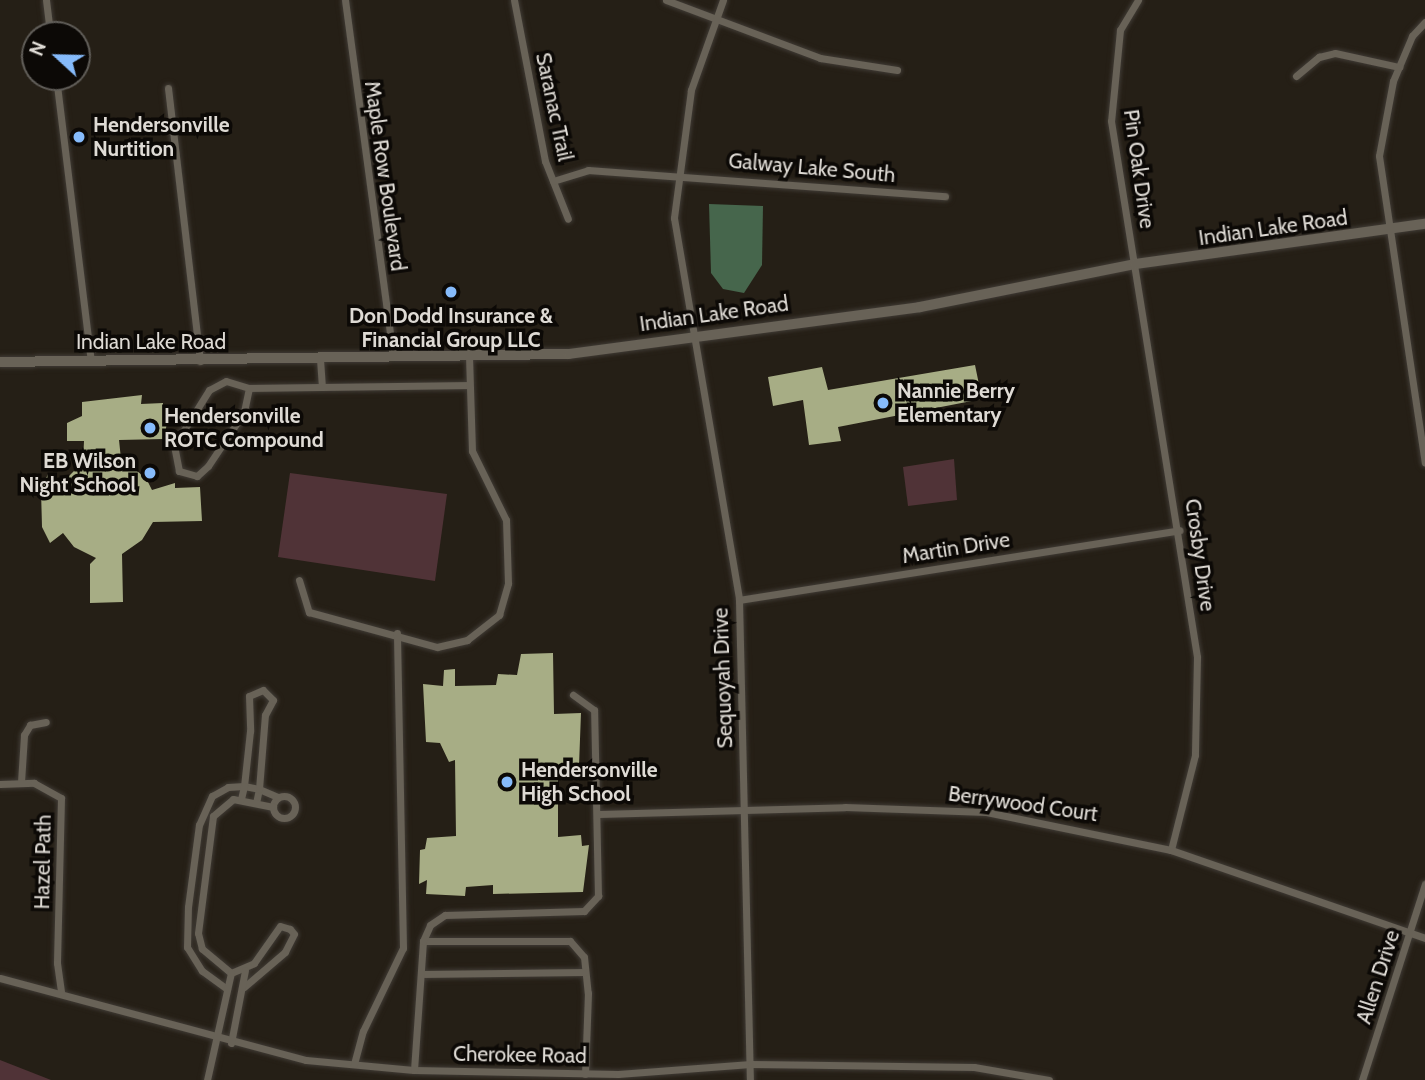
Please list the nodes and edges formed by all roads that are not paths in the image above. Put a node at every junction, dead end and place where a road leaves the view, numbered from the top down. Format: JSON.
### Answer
{"nodes":[{"id":1,"x":46,"y":0,"type":"edge"},
{"id":2,"x":345,"y":0,"type":"edge"},
{"id":3,"x":514,"y":0,"type":"edge"},
{"id":4,"x":666,"y":0,"type":"edge"},
{"id":5,"x":723,"y":0,"type":"edge"},
{"id":6,"x":1138,"y":0,"type":"edge"},
{"id":7,"x":716,"y":19,"type":"junction"},
{"id":8,"x":48,"y":21,"type":"edge"},
{"id":9,"x":1425,"y":22,"type":"edge"},
{"id":10,"x":1399,"y":66,"type":"junction"},
{"id":11,"x":897,"y":70,"type":"dead end"},
{"id":12,"x":1297,"y":76,"type":"dead end"},
{"id":13,"x":168,"y":88,"type":"dead end"},
{"id":14,"x":58,"y":91,"type":"edge"},
{"id":15,"x":677,"y":174,"type":"junction"},
{"id":16,"x":553,"y":181,"type":"junction"},
{"id":17,"x":944,"y":197,"type":"dead end"},
{"id":18,"x":568,"y":219,"type":"dead end"},
{"id":19,"x":1425,"y":224,"type":"edge"},
{"id":20,"x":1390,"y":230,"type":"junction"},
{"id":21,"x":1135,"y":264,"type":"junction"},
{"id":22,"x":690,"y":335,"type":"junction"},
{"id":23,"x":469,"y":354,"type":"junction"},
{"id":24,"x":393,"y":356,"type":"junction"},
{"id":25,"x":320,"y":359,"type":"junction"},
{"id":26,"x":0,"y":362,"type":"edge"},
{"id":27,"x":91,"y":362,"type":"junction"},
{"id":28,"x":200,"y":362,"type":"junction"},
{"id":29,"x":470,"y":385,"type":"junction"},
{"id":30,"x":322,"y":387,"type":"junction"},
{"id":31,"x":250,"y":388,"type":"junction"},
{"id":32,"x":1425,"y":463,"type":"edge"},
{"id":33,"x":1179,"y":530,"type":"junction"},
{"id":34,"x":299,"y":580,"type":"dead end"},
{"id":35,"x":739,"y":600,"type":"junction"},
{"id":36,"x":397,"y":633,"type":"junction"},
{"id":37,"x":573,"y":695,"type":"dead end"},
{"id":38,"x":46,"y":722,"type":"dead end"},
{"id":39,"x":21,"y":782,"type":"junction"},
{"id":40,"x":0,"y":784,"type":"edge"},
{"id":41,"x":244,"y":786,"type":"junction"},
{"id":42,"x":259,"y":789,"type":"junction"},
{"id":43,"x":278,"y":797,"type":"junction"},
{"id":44,"x":241,"y":799,"type":"junction"},
{"id":45,"x":256,"y":803,"type":"junction"},
{"id":46,"x":273,"y":807,"type":"junction"},
{"id":47,"x":744,"y":810,"type":"junction"},
{"id":48,"x":599,"y":814,"type":"junction"},
{"id":49,"x":196,"y":846,"type":"junction"},
{"id":50,"x":208,"y":846,"type":"junction"},
{"id":51,"x":1171,"y":850,"type":"junction"},
{"id":52,"x":1425,"y":884,"type":"edge"},
{"id":53,"x":189,"y":901,"type":"junction"},
{"id":54,"x":201,"y":901,"type":"junction"},
{"id":55,"x":1411,"y":933,"type":"junction"},
{"id":56,"x":1425,"y":938,"type":"edge"},
{"id":57,"x":200,"y":939,"type":"junction"},
{"id":58,"x":423,"y":941,"type":"junction"},
{"id":59,"x":187,"y":943,"type":"junction"},
{"id":60,"x":245,"y":970,"type":"junction"},
{"id":61,"x":586,"y":972,"type":"junction"},
{"id":62,"x":231,"y":973,"type":"junction"},
{"id":63,"x":421,"y":974,"type":"junction"},
{"id":64,"x":0,"y":978,"type":"edge"},
{"id":65,"x":244,"y":987,"type":"junction"},
{"id":66,"x":227,"y":989,"type":"junction"},
{"id":67,"x":61,"y":993,"type":"junction"},
{"id":68,"x":220,"y":1041,"type":"junction"},
{"id":69,"x":231,"y":1043,"type":"junction"},
{"id":70,"x":751,"y":1064,"type":"junction"},
{"id":71,"x":354,"y":1065,"type":"junction"},
{"id":72,"x":414,"y":1070,"type":"junction"},
{"id":73,"x":585,"y":1074,"type":"junction"},
{"id":74,"x":207,"y":1080,"type":"edge"},
{"id":75,"x":750,"y":1080,"type":"edge"},
{"id":76,"x":1049,"y":1080,"type":"edge"},
{"id":77,"x":1362,"y":1080,"type":"edge"}],
"edges":[{"from":1,"to":8,"type":"street"},
{"from":2,"to":24,"type":"street","name":"Maple Row Boulevard"},
{"from":3,"to":16,"type":"street","name":"Saranac Trail"},
{"from":4,"to":7,"type":"street"},
{"from":5,"to":7,"type":"street","name":"Sequoyah Drive"},
{"from":6,"to":21,"type":"street","name":"Pin Oak Drive"},
{"from":7,"to":11,"type":"street"},
{"from":7,"to":15,"type":"street","name":"Sequoyah Drive"},
{"from":9,"to":10,"type":"street"},
{"from":10,"to":12,"type":"street"},
{"from":10,"to":20,"type":"street"},
{"from":13,"to":28,"type":"street"},
{"from":14,"to":27,"type":"street"},
{"from":15,"to":16,"type":"street","name":"Galway Lake South"},
{"from":15,"to":17,"type":"street","name":"Galway Lake South"},
{"from":15,"to":22,"type":"street","name":"Sequoyah Drive"},
{"from":16,"to":18,"type":"street","name":"Saranac Trail"},
{"from":19,"to":20,"type":"street","name":"Indian Lake Road"},
{"from":20,"to":21,"type":"street","name":"Indian Lake Road"},
{"from":20,"to":32,"type":"street"},
{"from":21,"to":22,"type":"street","name":"Indian Lake Road"},
{"from":21,"to":33,"type":"street","name":"Crosby Drive"},
{"from":22,"to":23,"type":"street","name":"Indian Lake Road"},
{"from":22,"to":35,"type":"street","name":"Sequoyah Drive"},
{"from":23,"to":24,"type":"street","name":"Indian Lake Road"},
{"from":23,"to":29,"type":"street"},
{"from":24,"to":25,"type":"street","name":"Indian Lake Road"},
{"from":25,"to":28,"type":"street","name":"Indian Lake Road"},
{"from":25,"to":30,"type":"street"},
{"from":26,"to":27,"type":"street","name":"Indian Lake Road"},
{"from":27,"to":28,"type":"street","name":"Indian Lake Road"},
{"from":29,"to":30,"type":"street"},
{"from":29,"to":36,"type":"street"},
{"from":30,"to":31,"type":"street"},
{"from":31,"to":31,"type":"street"},
{"from":33,"to":35,"type":"street","name":"Martin Drive"},
{"from":33,"to":51,"type":"street","name":"Crosby Drive"},
{"from":34,"to":36,"type":"street"},
{"from":35,"to":47,"type":"street","name":"Sequoyah Drive"},
{"from":36,"to":71,"type":"street"},
{"from":37,"to":48,"type":"street"},
{"from":38,"to":39,"type":"street"},
{"from":39,"to":40,"type":"street","name":"Hazel Path"},
{"from":39,"to":67,"type":"street","name":"Hazel Path"},
{"from":41,"to":42,"type":"street"},
{"from":41,"to":42,"type":"street"},
{"from":41,"to":44,"type":"street"},
{"from":41,"to":49,"type":"street"},
{"from":42,"to":43,"type":"street"},
{"from":42,"to":45,"type":"street"},
{"from":43,"to":46,"type":"street"},
{"from":43,"to":46,"type":"street"},
{"from":44,"to":45,"type":"street"},
{"from":44,"to":50,"type":"street"},
{"from":45,"to":46,"type":"street"},
{"from":47,"to":48,"type":"street","name":"Berrywood Court"},
{"from":47,"to":51,"type":"street","name":"Berrywood Court"},
{"from":47,"to":70,"type":"street","name":"Sequoyah Drive"},
{"from":48,"to":58,"type":"street"},
{"from":49,"to":50,"type":"street"},
{"from":49,"to":53,"type":"street"},
{"from":50,"to":54,"type":"street"},
{"from":51,"to":55,"type":"street","name":"Berrywood Court"},
{"from":52,"to":55,"type":"street","name":"Allen Drive"},
{"from":53,"to":54,"type":"street"},
{"from":53,"to":59,"type":"street"},
{"from":54,"to":57,"type":"street"},
{"from":55,"to":56,"type":"street","name":"Berrywood Court"},
{"from":55,"to":77,"type":"street","name":"Allen Drive"},
{"from":57,"to":59,"type":"street"},
{"from":57,"to":62,"type":"street"},
{"from":58,"to":61,"type":"street"},
{"from":58,"to":63,"type":"street"},
{"from":59,"to":66,"type":"street"},
{"from":60,"to":62,"type":"street"},
{"from":60,"to":65,"type":"street"},
{"from":60,"to":65,"type":"street"},
{"from":61,"to":63,"type":"street"},
{"from":61,"to":73,"type":"street"},
{"from":62,"to":66,"type":"street"},
{"from":63,"to":72,"type":"street"},
{"from":64,"to":67,"type":"street","name":"Cherokee Road"},
{"from":65,"to":69,"type":"street"},
{"from":66,"to":68,"type":"street"},
{"from":67,"to":68,"type":"street","name":"Cherokee Road"},
{"from":68,"to":69,"type":"street","name":"Cherokee Road"},
{"from":68,"to":74,"type":"street"},
{"from":69,"to":71,"type":"street","name":"Cherokee Road"},
{"from":70,"to":73,"type":"street","name":"Cherokee Road"},
{"from":70,"to":75,"type":"street","name":"Sequoyah Drive"},
{"from":70,"to":76,"type":"street","name":"Cherokee Road"},
{"from":71,"to":72,"type":"street","name":"Cherokee Road"},
{"from":72,"to":73,"type":"street","name":"Cherokee Road"}]}
